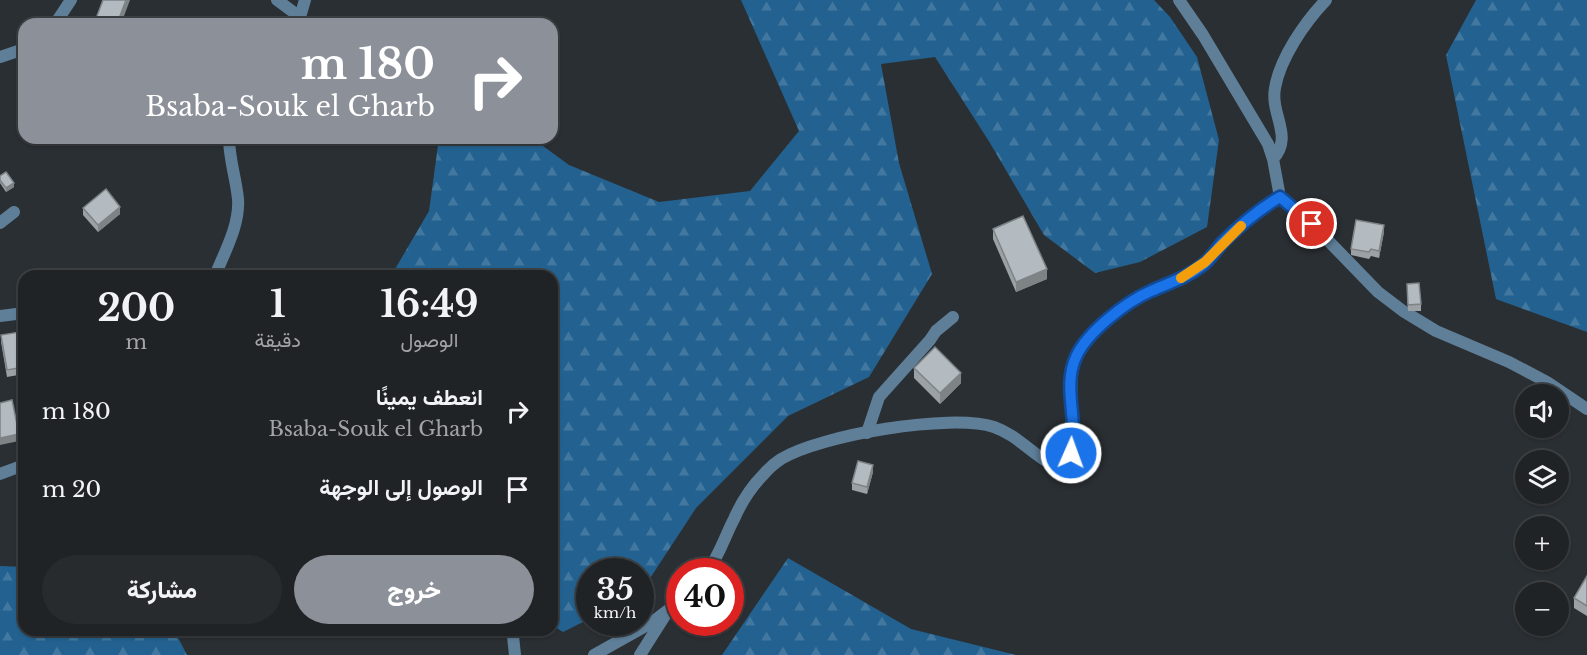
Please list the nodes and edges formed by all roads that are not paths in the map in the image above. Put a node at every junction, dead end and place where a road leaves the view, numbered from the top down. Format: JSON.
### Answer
{"nodes":[{"id":1,"x":72,"y":0,"type":"edge"},
{"id":2,"x":277,"y":0,"type":"edge"},
{"id":3,"x":305,"y":0,"type":"edge"},
{"id":4,"x":1179,"y":0,"type":"edge"},
{"id":5,"x":1326,"y":0,"type":"edge"},
{"id":6,"x":59,"y":18,"type":"edge"},
{"id":7,"x":296,"y":18,"type":"edge"},
{"id":8,"x":299,"y":18,"type":"edge"},
{"id":9,"x":18,"y":51,"type":"edge"},
{"id":10,"x":0,"y":57,"type":"edge"},
{"id":11,"x":229,"y":144,"type":"edge"},
{"id":12,"x":1273,"y":159,"type":"junction"},
{"id":13,"x":1280,"y":197,"type":"junction"},
{"id":14,"x":14,"y":212,"type":"dead end"},
{"id":15,"x":0,"y":223,"type":"edge"},
{"id":16,"x":218,"y":270,"type":"edge"},
{"id":17,"x":18,"y":314,"type":"edge"},
{"id":18,"x":0,"y":316,"type":"edge"},
{"id":19,"x":953,"y":316,"type":"dead end"},
{"id":20,"x":1587,"y":409,"type":"edge"},
{"id":21,"x":867,"y":433,"type":"junction"},
{"id":22,"x":18,"y":467,"type":"edge"},
{"id":23,"x":0,"y":474,"type":"edge"},
{"id":24,"x":714,"y":558,"type":"edge"},
{"id":25,"x":666,"y":614,"type":"joint"},
{"id":26,"x":513,"y":636,"type":"edge"},
{"id":27,"x":515,"y":655,"type":"edge"},
{"id":28,"x":594,"y":655,"type":"edge"},
{"id":29,"x":640,"y":655,"type":"edge"}],
"edges":[{"from":1,"to":6,"type":"street"},
{"from":2,"to":7,"type":"street"},
{"from":3,"to":8,"type":"street"},
{"from":4,"to":12,"type":"street"},
{"from":5,"to":12,"type":"street"},
{"from":9,"to":10,"type":"street"},
{"from":11,"to":16,"type":"street"},
{"from":12,"to":13,"type":"street"},
{"from":13,"to":20,"type":"street"},
{"from":13,"to":21,"type":"street"},
{"from":14,"to":15,"type":"street"},
{"from":17,"to":18,"type":"street"},
{"from":19,"to":21,"type":"street"},
{"from":21,"to":24,"type":"street"},
{"from":22,"to":23,"type":"street"},
{"from":25,"to":28,"type":"street"},
{"from":25,"to":29,"type":"street"},
{"from":26,"to":27,"type":"street"}]}
